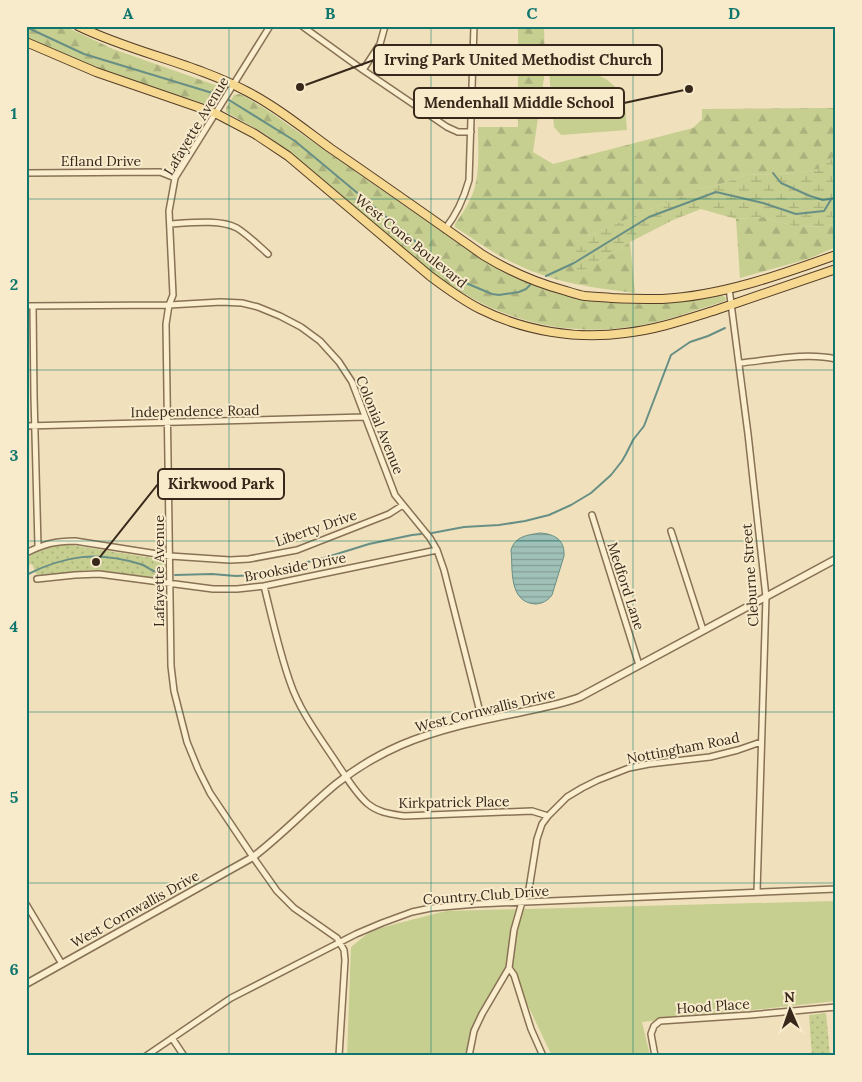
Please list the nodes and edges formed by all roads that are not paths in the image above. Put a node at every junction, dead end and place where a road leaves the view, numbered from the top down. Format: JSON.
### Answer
{"nodes":[{"id":1,"x":78,"y":26,"type":"edge"},
{"id":2,"x":270,"y":26,"type":"edge"},
{"id":3,"x":302,"y":26,"type":"edge"},
{"id":4,"x":385,"y":26,"type":"edge"},
{"id":5,"x":474,"y":26,"type":"edge"},
{"id":6,"x":26,"y":42,"type":"edge"},
{"id":7,"x":363,"y":70,"type":"junction"},
{"id":8,"x":233,"y":85,"type":"junction"},
{"id":9,"x":215,"y":113,"type":"junction"},
{"id":10,"x":471,"y":132,"type":"junction"},
{"id":11,"x":26,"y":173,"type":"edge"},
{"id":12,"x":175,"y":178,"type":"junction"},
{"id":13,"x":170,"y":224,"type":"junction"},
{"id":14,"x":446,"y":229,"type":"junction"},
{"id":15,"x":268,"y":254,"type":"dead end"},
{"id":16,"x":836,"y":255,"type":"edge"},
{"id":17,"x":836,"y":269,"type":"edge"},
{"id":18,"x":730,"y":288,"type":"junction"},
{"id":19,"x":169,"y":305,"type":"junction"},
{"id":20,"x":732,"y":305,"type":"junction"},
{"id":21,"x":26,"y":306,"type":"edge"},
{"id":22,"x":33,"y":306,"type":"junction"},
{"id":23,"x":836,"y":359,"type":"edge"},
{"id":24,"x":740,"y":363,"type":"junction"},
{"id":25,"x":365,"y":418,"type":"junction"},
{"id":26,"x":168,"y":422,"type":"junction"},
{"id":27,"x":26,"y":426,"type":"edge"},
{"id":28,"x":35,"y":426,"type":"junction"},
{"id":29,"x":403,"y":505,"type":"junction"},
{"id":30,"x":592,"y":515,"type":"dead end"},
{"id":31,"x":672,"y":531,"type":"dead end"},
{"id":32,"x":38,"y":546,"type":"junction"},
{"id":33,"x":437,"y":550,"type":"junction"},
{"id":34,"x":26,"y":553,"type":"edge"},
{"id":35,"x":170,"y":556,"type":"junction"},
{"id":36,"x":836,"y":559,"type":"edge"},
{"id":37,"x":37,"y":580,"type":"dead end"},
{"id":38,"x":170,"y":584,"type":"junction"},
{"id":39,"x":264,"y":586,"type":"junction"},
{"id":40,"x":766,"y":597,"type":"junction"},
{"id":41,"x":704,"y":630,"type":"junction"},
{"id":42,"x":639,"y":665,"type":"junction"},
{"id":43,"x":482,"y":720,"type":"junction"},
{"id":44,"x":761,"y":742,"type":"junction"},
{"id":45,"x":346,"y":777,"type":"junction"},
{"id":46,"x":548,"y":816,"type":"junction"},
{"id":47,"x":253,"y":857,"type":"junction"},
{"id":48,"x":836,"y":889,"type":"edge"},
{"id":49,"x":757,"y":892,"type":"junction"},
{"id":50,"x":522,"y":902,"type":"junction"},
{"id":51,"x":26,"y":904,"type":"edge"},
{"id":52,"x":341,"y":943,"type":"junction"},
{"id":53,"x":62,"y":964,"type":"junction"},
{"id":54,"x":509,"y":968,"type":"junction"},
{"id":55,"x":26,"y":984,"type":"edge"},
{"id":56,"x":836,"y":1007,"type":"edge"},
{"id":57,"x":172,"y":1038,"type":"junction"},
{"id":58,"x":146,"y":1056,"type":"edge"},
{"id":59,"x":184,"y":1056,"type":"edge"},
{"id":60,"x":339,"y":1056,"type":"edge"},
{"id":61,"x":469,"y":1056,"type":"edge"},
{"id":62,"x":543,"y":1056,"type":"edge"},
{"id":63,"x":656,"y":1056,"type":"edge"}],
"edges":[{"from":1,"to":8,"type":"main road","name":"West Cone Boulevard"},
{"from":2,"to":8,"type":"street","name":"Lafayette Avenue"},
{"from":3,"to":7,"type":"street"},
{"from":4,"to":7,"type":"street"},
{"from":5,"to":10,"type":"street"},
{"from":6,"to":9,"type":"main road","name":"West Cone Boulevard"},
{"from":7,"to":10,"type":"street"},
{"from":8,"to":9,"type":"street","name":"Lafayette Avenue"},
{"from":8,"to":14,"type":"main road","name":"West Cone Boulevard"},
{"from":9,"to":12,"type":"street","name":"Lafayette Avenue"},
{"from":9,"to":20,"type":"main road","name":"West Cone Boulevard"},
{"from":10,"to":14,"type":"street"},
{"from":11,"to":12,"type":"street","name":"Efland Drive"},
{"from":12,"to":13,"type":"street","name":"Lafayette Avenue"},
{"from":13,"to":15,"type":"street"},
{"from":13,"to":19,"type":"street","name":"Lafayette Avenue"},
{"from":14,"to":18,"type":"main road","name":"West Cone Boulevard"},
{"from":16,"to":18,"type":"main road","name":"West Cone Boulevard"},
{"from":17,"to":20,"type":"main road","name":"West Cone Boulevard"},
{"from":18,"to":20,"type":"street","name":"Cleburne Street"},
{"from":19,"to":22,"type":"street","name":"Colonial Avenue"},
{"from":19,"to":25,"type":"street","name":"Colonial Avenue"},
{"from":19,"to":26,"type":"street","name":"Lafayette Avenue"},
{"from":20,"to":24,"type":"street","name":"Cleburne Street"},
{"from":21,"to":22,"type":"street","name":"Colonial Avenue"},
{"from":22,"to":28,"type":"street"},
{"from":23,"to":24,"type":"street"},
{"from":24,"to":40,"type":"street","name":"Cleburne Street"},
{"from":25,"to":26,"type":"street","name":"Independence Road"},
{"from":25,"to":29,"type":"street","name":"Colonial Avenue"},
{"from":26,"to":28,"type":"street","name":"Independence Road"},
{"from":26,"to":35,"type":"street","name":"Lafayette Avenue"},
{"from":27,"to":28,"type":"street","name":"Independence Road"},
{"from":28,"to":32,"type":"street"},
{"from":29,"to":33,"type":"street","name":"Colonial Avenue"},
{"from":29,"to":35,"type":"street","name":"Liberty Drive"},
{"from":30,"to":42,"type":"street","name":"Medford Lane"},
{"from":31,"to":41,"type":"street"},
{"from":32,"to":34,"type":"street","name":"Liberty Drive"},
{"from":32,"to":35,"type":"street","name":"Liberty Drive"},
{"from":33,"to":39,"type":"street","name":"Brookside Drive"},
{"from":33,"to":43,"type":"street","name":"Colonial Avenue"},
{"from":35,"to":38,"type":"street","name":"Lafayette Avenue"},
{"from":36,"to":40,"type":"street","name":"West Cornwallis Drive"},
{"from":37,"to":38,"type":"street","name":"Brookside Drive"},
{"from":38,"to":39,"type":"street","name":"Brookside Drive"},
{"from":38,"to":47,"type":"street","name":"Lafayette Avenue"},
{"from":39,"to":45,"type":"street","name":"Kirkpatrick Place"},
{"from":40,"to":41,"type":"street","name":"West Cornwallis Drive"},
{"from":40,"to":44,"type":"street","name":"Cleburne Street"},
{"from":41,"to":42,"type":"street","name":"West Cornwallis Drive"},
{"from":42,"to":43,"type":"street","name":"West Cornwallis Drive"},
{"from":43,"to":45,"type":"street","name":"West Cornwallis Drive"},
{"from":44,"to":46,"type":"street","name":"Nottingham Road"},
{"from":44,"to":49,"type":"street","name":"Cleburne Street"},
{"from":45,"to":46,"type":"street","name":"Kirkpatrick Place"},
{"from":45,"to":47,"type":"street","name":"West Cornwallis Drive"},
{"from":46,"to":50,"type":"street","name":"Nottingham Road"},
{"from":47,"to":52,"type":"street","name":"Lafayette Avenue"},
{"from":47,"to":53,"type":"street","name":"West Cornwallis Drive"},
{"from":48,"to":49,"type":"street","name":"Country Club Drive"},
{"from":49,"to":50,"type":"street","name":"Country Club Drive"},
{"from":50,"to":52,"type":"street","name":"Country Club Drive"},
{"from":50,"to":54,"type":"street","name":"Nottingham Road"},
{"from":51,"to":53,"type":"street"},
{"from":52,"to":57,"type":"street","name":"Country Club Drive"},
{"from":52,"to":60,"type":"street"},
{"from":53,"to":55,"type":"street","name":"West Cornwallis Drive"},
{"from":54,"to":61,"type":"street","name":"Nottingham Road"},
{"from":54,"to":62,"type":"street"},
{"from":56,"to":63,"type":"street","name":"Hood Place"},
{"from":57,"to":58,"type":"street","name":"Country Club Drive"},
{"from":57,"to":59,"type":"street"}]}
